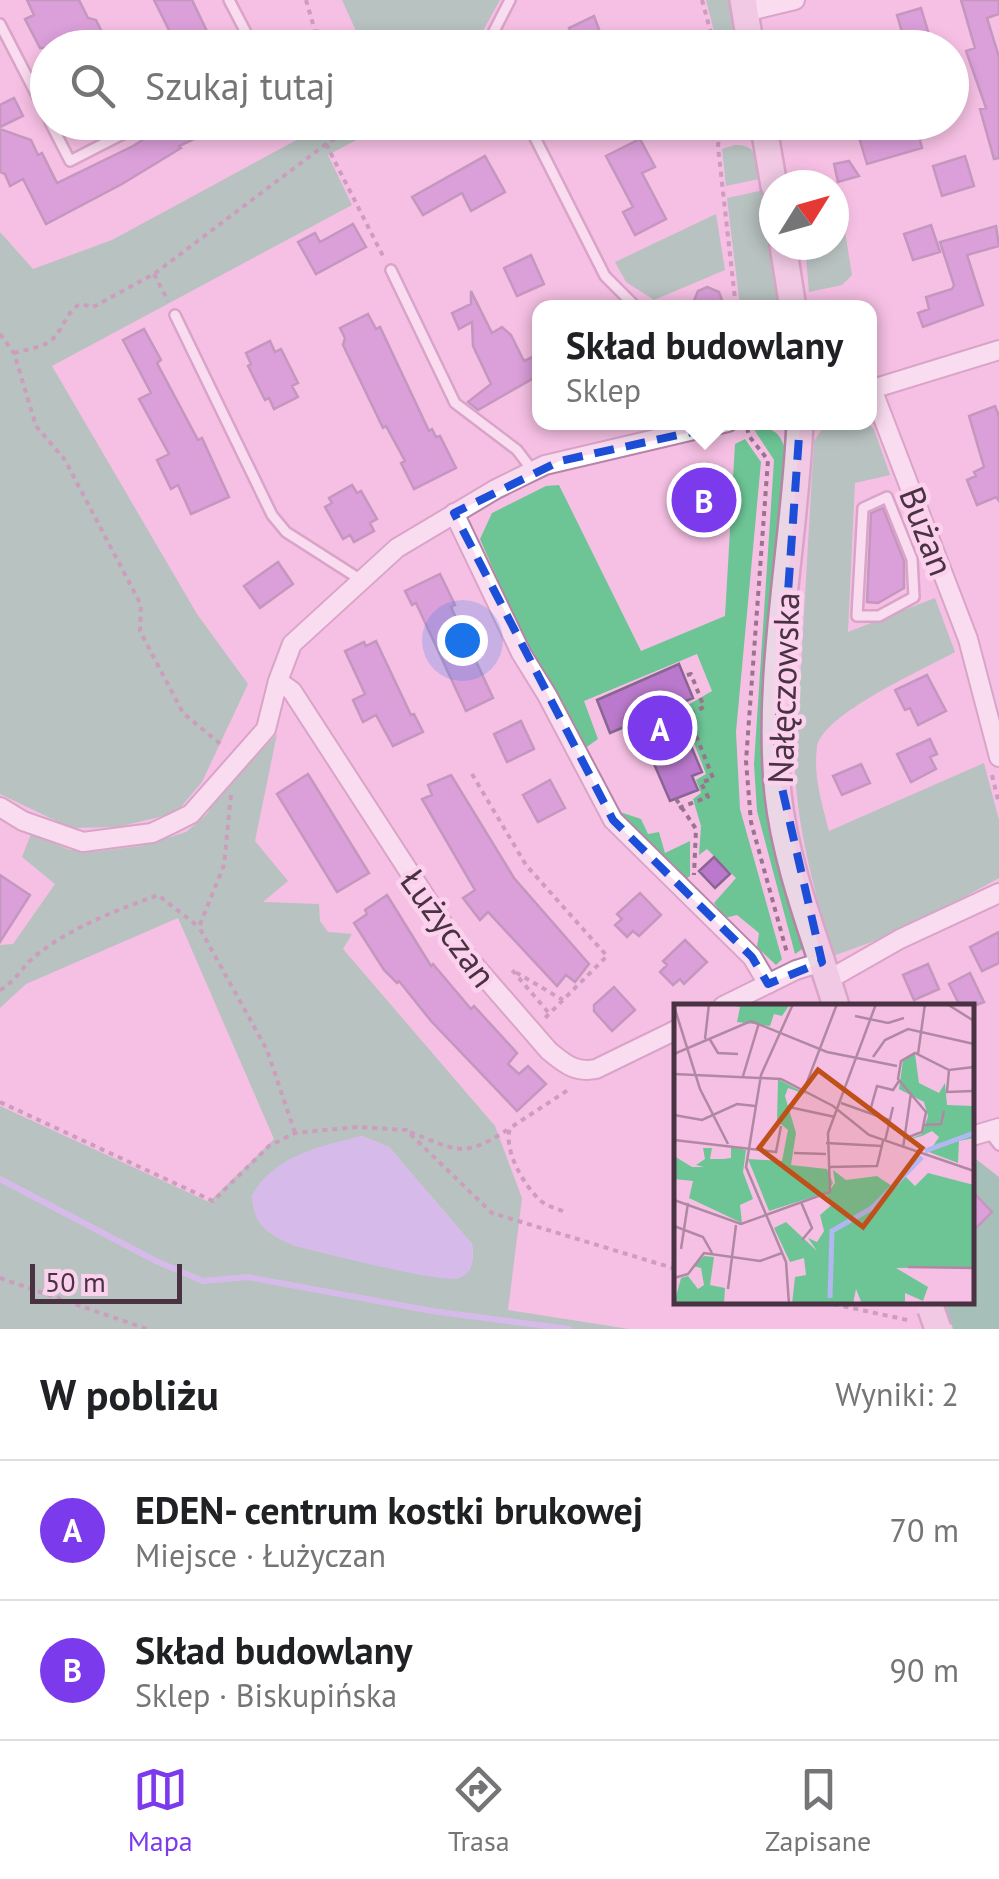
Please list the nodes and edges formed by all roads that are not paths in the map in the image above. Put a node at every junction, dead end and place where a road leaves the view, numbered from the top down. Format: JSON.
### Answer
{"nodes":[{"id":1,"x":229,"y":0,"type":"edge"},
{"id":2,"x":510,"y":0,"type":"edge"},
{"id":3,"x":796,"y":0,"type":"edge"},
{"id":4,"x":744,"y":6,"type":"edge"},
{"id":5,"x":0,"y":24,"type":"edge"},
{"id":6,"x":245,"y":30,"type":"edge"},
{"id":7,"x":495,"y":30,"type":"edge"},
{"id":8,"x":30,"y":83,"type":"edge"},
{"id":9,"x":59,"y":140,"type":"edge"},
{"id":10,"x":111,"y":140,"type":"edge"},
{"id":11,"x":536,"y":140,"type":"edge"},
{"id":12,"x":767,"y":140,"type":"edge"},
{"id":13,"x":772,"y":170,"type":"edge"},
{"id":14,"x":786,"y":260,"type":"edge"},
{"id":15,"x":391,"y":270,"type":"road end"},
{"id":16,"x":628,"y":300,"type":"edge"},
{"id":17,"x":792,"y":300,"type":"edge"},
{"id":18,"x":175,"y":315,"type":"road end"},
{"id":19,"x":999,"y":350,"type":"edge"},
{"id":20,"x":877,"y":388,"type":"edge"},
{"id":21,"x":877,"y":405,"type":"edge"},
{"id":22,"x":690,"y":430,"type":"edge"},
{"id":23,"x":799,"y":430,"type":"edge"},
{"id":24,"x":532,"y":471,"type":"junction"},
{"id":25,"x":454,"y":513,"type":"junction"},
{"id":26,"x":934,"y":550,"type":"junction"},
{"id":27,"x":912,"y":559,"type":"junction"},
{"id":28,"x":361,"y":580,"type":"junction"},
{"id":29,"x":999,"y":666,"type":"edge"},
{"id":30,"x":978,"y":674,"type":"junction"},
{"id":31,"x":278,"y":681,"type":"junction"},
{"id":32,"x":999,"y":757,"type":"edge"},
{"id":33,"x":0,"y":807,"type":"edge"},
{"id":34,"x":999,"y":892,"type":"edge"},
{"id":35,"x":825,"y":971,"type":"junction"},
{"id":36,"x":768,"y":984,"type":"junction"},
{"id":37,"x":727,"y":1004,"type":"edge"},
{"id":38,"x":835,"y":1004,"type":"edge"},
{"id":39,"x":674,"y":1031,"type":"edge"}],
"edges":[{"from":1,"to":6,"type":"lane"},
{"from":2,"to":7,"type":"lane"},
{"from":3,"to":4,"type":"street"},
{"from":5,"to":8,"type":"lane"},
{"from":9,"to":10,"type":"lane"},
{"from":11,"to":16,"type":"lane"},
{"from":12,"to":13,"type":"main road"},
{"from":14,"to":17,"type":"main road"},
{"from":15,"to":24,"type":"lane"},
{"from":18,"to":28,"type":"lane"},
{"from":19,"to":20,"type":"street"},
{"from":21,"to":26,"type":"street","name":"Bużan"},
{"from":22,"to":24,"type":"street"},
{"from":23,"to":35,"type":"main road","name":"Nałęczowska"},
{"from":24,"to":25,"type":"street"},
{"from":25,"to":28,"type":"street"},
{"from":25,"to":36,"type":"street"},
{"from":26,"to":27,"type":"lane"},
{"from":26,"to":30,"type":"street","name":"Bużan"},
{"from":27,"to":27,"type":"lane"},
{"from":28,"to":31,"type":"street"},
{"from":29,"to":30,"type":"street"},
{"from":30,"to":32,"type":"street","name":"Bużan"},
{"from":31,"to":33,"type":"street"},
{"from":31,"to":39,"type":"street","name":"Łużyczan"},
{"from":34,"to":35,"type":"street"},
{"from":35,"to":36,"type":"street"},
{"from":35,"to":38,"type":"main road","name":"Nałęczowska"},
{"from":36,"to":37,"type":"street"}]}
